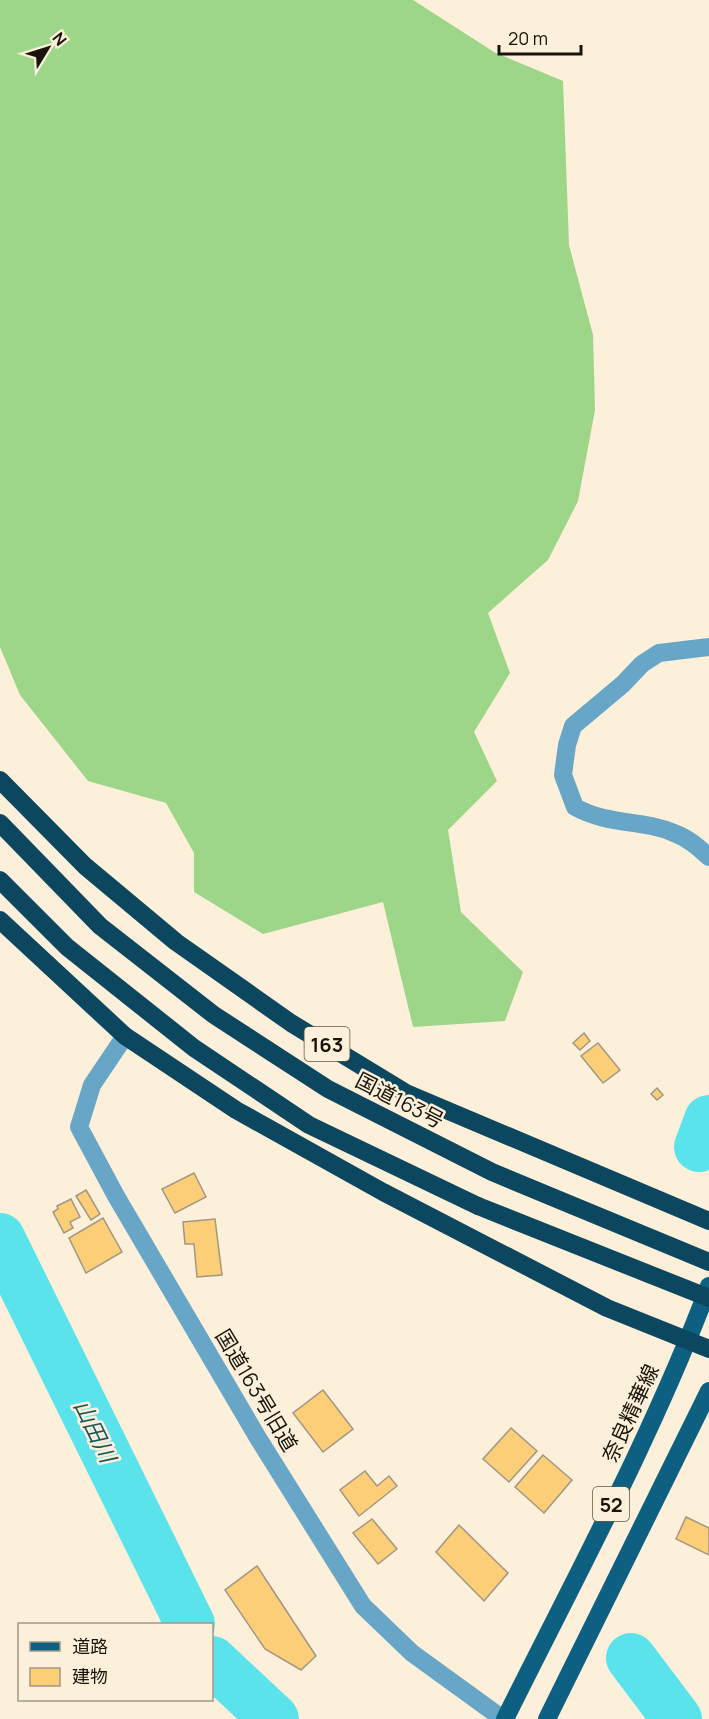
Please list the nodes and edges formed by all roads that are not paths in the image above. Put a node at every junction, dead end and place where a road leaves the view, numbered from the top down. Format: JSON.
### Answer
{"nodes":[{"id":1,"x":709,"y":646,"type":"edge"},
{"id":2,"x":0,"y":780,"type":"edge"},
{"id":3,"x":0,"y":822,"type":"edge"},
{"id":4,"x":709,"y":857,"type":"edge"},
{"id":5,"x":0,"y":880,"type":"edge"},
{"id":6,"x":0,"y":920,"type":"edge"},
{"id":7,"x":125,"y":1036,"type":"junction"},
{"id":8,"x":709,"y":1221,"type":"edge"},
{"id":9,"x":709,"y":1262,"type":"edge"},
{"id":10,"x":709,"y":1286,"type":"edge"},
{"id":11,"x":709,"y":1298,"type":"edge"},
{"id":12,"x":688,"y":1343,"type":"junction"},
{"id":13,"x":709,"y":1349,"type":"edge"},
{"id":14,"x":709,"y":1391,"type":"edge"},
{"id":15,"x":504,"y":1719,"type":"edge"},
{"id":16,"x":547,"y":1719,"type":"edge"}],
"edges":[{"from":1,"to":4,"type":"street"},
{"from":2,"to":8,"type":"highway","number":"163"},
{"from":3,"to":9,"type":"highway","name":"国道163号","number":"163"},
{"from":5,"to":11,"type":"highway","bridge":true},
{"from":6,"to":7,"type":"highway"},
{"from":7,"to":12,"type":"highway"},
{"from":7,"to":15,"type":"street","name":"国道163号旧道"},
{"from":10,"to":12,"type":"main road","name":"奈良精華線","number":"52"},
{"from":12,"to":13,"type":"highway"},
{"from":12,"to":15,"type":"main road","name":"奈良精華線","number":"52"},
{"from":14,"to":16,"type":"main road","number":"52"}]}
